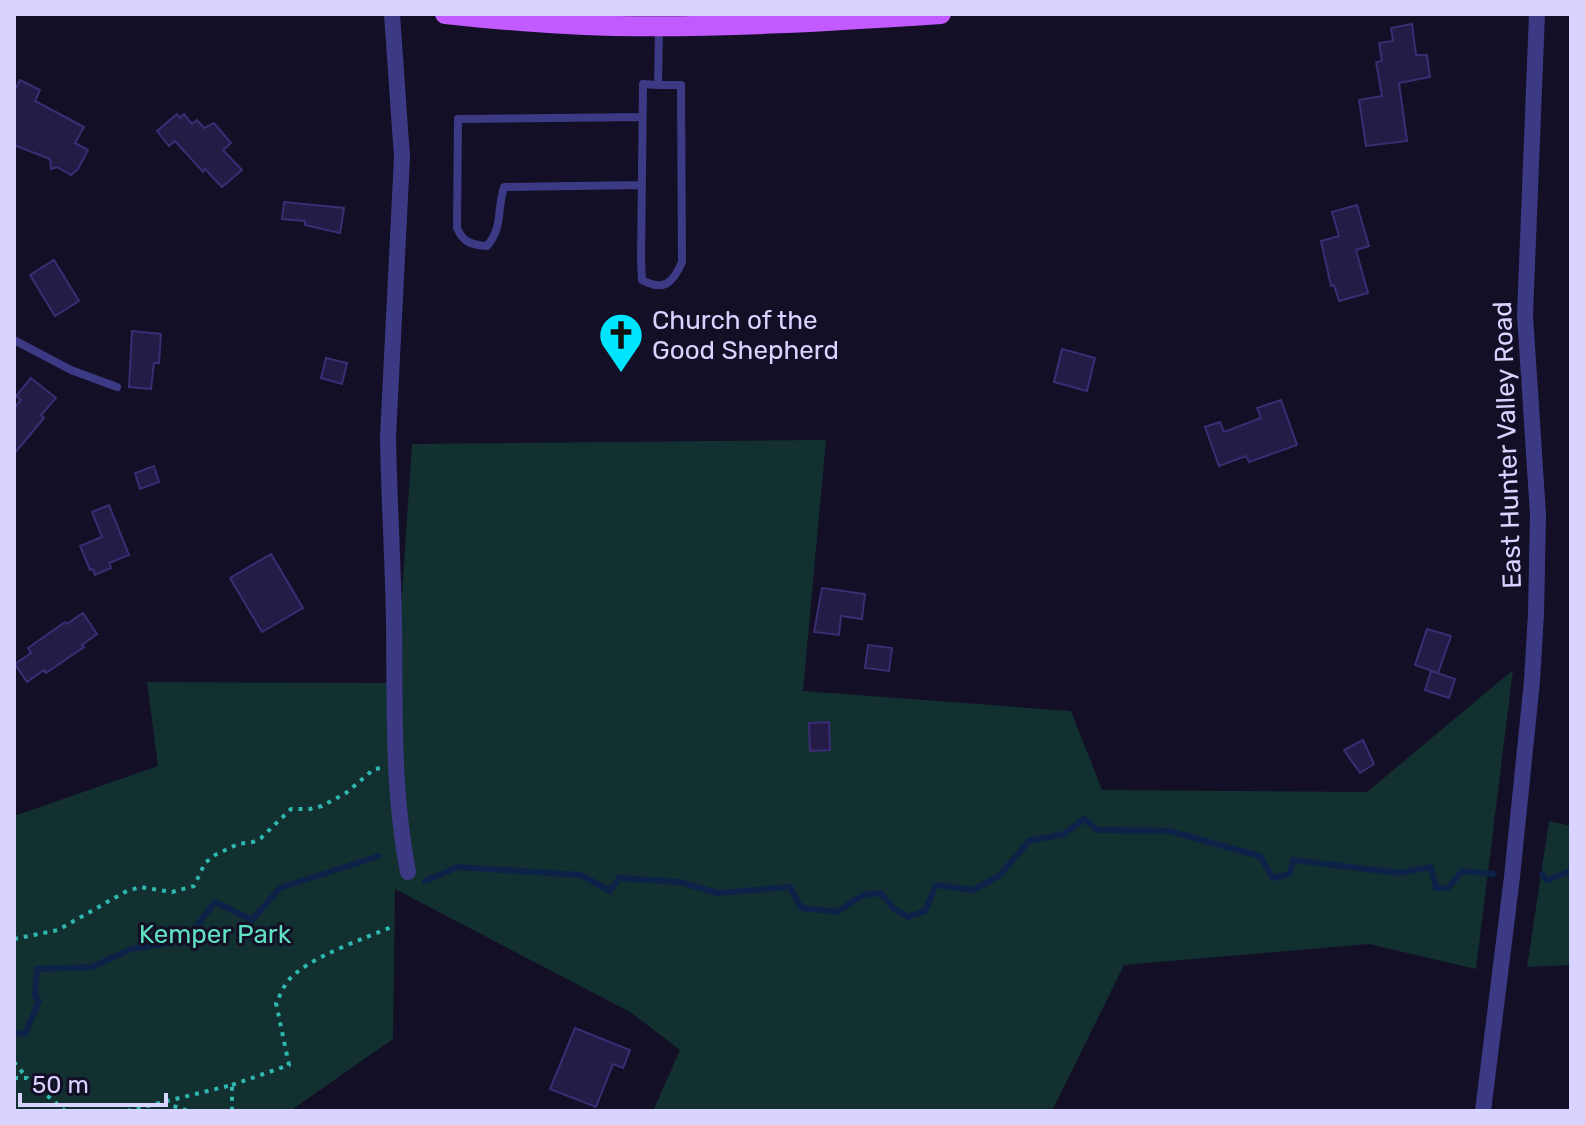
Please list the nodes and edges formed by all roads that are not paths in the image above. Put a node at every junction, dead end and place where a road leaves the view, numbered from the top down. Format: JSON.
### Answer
{"nodes":[{"id":1,"x":392,"y":14,"type":"edge"},
{"id":2,"x":445,"y":14,"type":"edge"},
{"id":3,"x":941,"y":14,"type":"edge"},
{"id":4,"x":1537,"y":14,"type":"edge"},
{"id":5,"x":720,"y":20,"type":"edge"},
{"id":6,"x":659,"y":26,"type":"junction"},
{"id":7,"x":658,"y":85,"type":"junction"},
{"id":8,"x":642,"y":117,"type":"junction"},
{"id":9,"x":641,"y":185,"type":"junction"},
{"id":10,"x":14,"y":340,"type":"edge"},
{"id":11,"x":117,"y":387,"type":"dead end"},
{"id":12,"x":408,"y":872,"type":"dead end"},
{"id":13,"x":1483,"y":1111,"type":"edge"}],
"edges":[{"from":1,"to":12,"type":"street"},
{"from":2,"to":6,"type":"main road"},
{"from":3,"to":5,"type":"main road"},
{"from":4,"to":13,"type":"street","name":"East Hunter Valley Road"},
{"from":5,"to":6,"type":"main road"},
{"from":6,"to":7,"type":"lane"},
{"from":7,"to":8,"type":"lane"},
{"from":7,"to":9,"type":"lane"},
{"from":8,"to":9,"type":"lane"},
{"from":8,"to":9,"type":"lane"},
{"from":10,"to":11,"type":"lane"}]}
